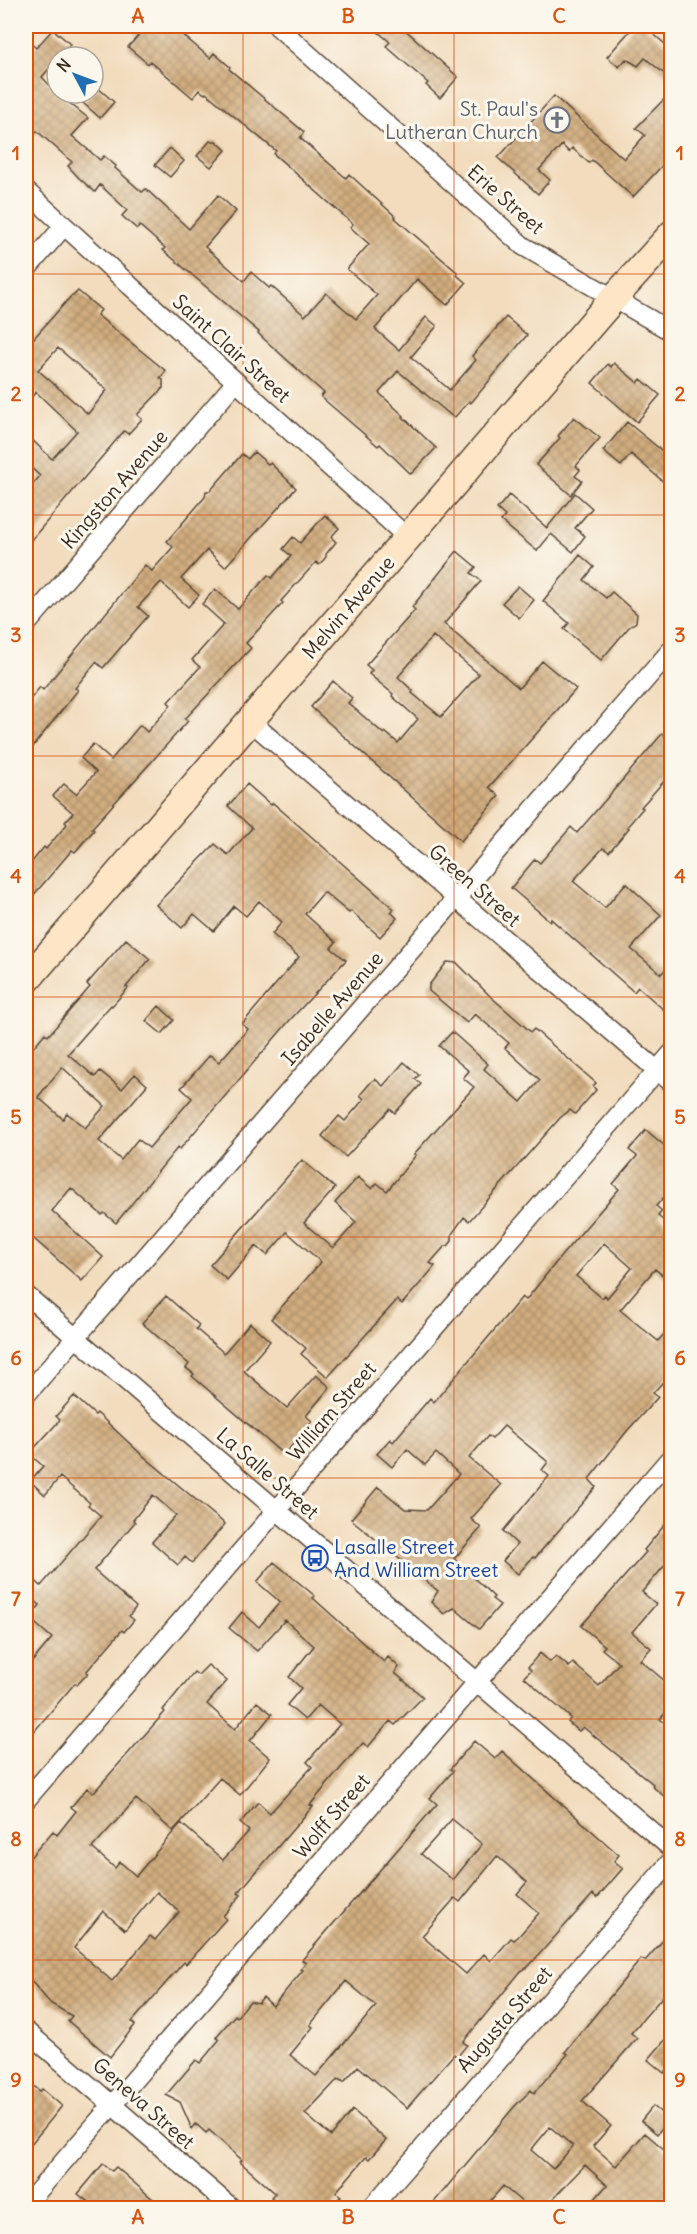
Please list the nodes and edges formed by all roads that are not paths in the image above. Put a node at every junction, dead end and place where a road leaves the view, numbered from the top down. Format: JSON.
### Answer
{"nodes":[{"id":1,"x":278,"y":26,"type":"edge"},
{"id":2,"x":26,"y":191,"type":"edge"},
{"id":3,"x":64,"y":226,"type":"junction"},
{"id":4,"x":672,"y":234,"type":"edge"},
{"id":5,"x":26,"y":270,"type":"edge"},
{"id":6,"x":613,"y":299,"type":"junction"},
{"id":7,"x":672,"y":332,"type":"edge"},
{"id":8,"x":236,"y":382,"type":"junction"},
{"id":9,"x":408,"y":538,"type":"junction"},
{"id":10,"x":26,"y":625,"type":"edge"},
{"id":11,"x":672,"y":649,"type":"edge"},
{"id":12,"x":250,"y":721,"type":"junction"},
{"id":13,"x":456,"y":898,"type":"junction"},
{"id":14,"x":26,"y":981,"type":"edge"},
{"id":15,"x":672,"y":1053,"type":"edge"},
{"id":16,"x":657,"y":1071,"type":"junction"},
{"id":17,"x":672,"y":1083,"type":"edge"},
{"id":18,"x":26,"y":1295,"type":"edge"},
{"id":19,"x":75,"y":1337,"type":"junction"},
{"id":20,"x":26,"y":1395,"type":"edge"},
{"id":21,"x":672,"y":1456,"type":"edge"},
{"id":22,"x":276,"y":1509,"type":"junction"},
{"id":23,"x":476,"y":1682,"type":"junction"},
{"id":24,"x":26,"y":1800,"type":"edge"},
{"id":25,"x":672,"y":1849,"type":"edge"},
{"id":26,"x":672,"y":1860,"type":"edge"},
{"id":27,"x":26,"y":2031,"type":"edge"},
{"id":28,"x":112,"y":2105,"type":"junction"},
{"id":29,"x":26,"y":2205,"type":"edge"},
{"id":30,"x":232,"y":2208,"type":"edge"},
{"id":31,"x":371,"y":2208,"type":"edge"}],
"edges":[{"from":1,"to":6,"type":"street","name":"Erie Street"},
{"from":2,"to":3,"type":"street","name":"Saint Clair Street"},
{"from":3,"to":5,"type":"street"},
{"from":3,"to":8,"type":"street","name":"Saint Clair Street"},
{"from":4,"to":6,"type":"street","name":"Melvin Avenue"},
{"from":6,"to":7,"type":"street","name":"Erie Street"},
{"from":6,"to":9,"type":"street","name":"Melvin Avenue"},
{"from":8,"to":9,"type":"street","name":"Saint Clair Street"},
{"from":8,"to":10,"type":"street","name":"Kingston Avenue"},
{"from":9,"to":12,"type":"street","name":"Melvin Avenue"},
{"from":11,"to":13,"type":"street","name":"Isabelle Avenue"},
{"from":12,"to":13,"type":"street","name":"Green Street"},
{"from":12,"to":14,"type":"street","name":"Melvin Avenue"},
{"from":13,"to":16,"type":"street","name":"Green Street"},
{"from":13,"to":19,"type":"street","name":"Isabelle Avenue"},
{"from":15,"to":16,"type":"street","name":"William Street"},
{"from":16,"to":17,"type":"street","name":"Green Street"},
{"from":16,"to":22,"type":"street","name":"William Street"},
{"from":18,"to":19,"type":"street","name":"La Salle Street"},
{"from":19,"to":20,"type":"street","name":"Isabelle Avenue"},
{"from":19,"to":22,"type":"street","name":"La Salle Street"},
{"from":21,"to":23,"type":"street","name":"Wolff Street"},
{"from":22,"to":23,"type":"street","name":"La Salle Street"},
{"from":22,"to":24,"type":"street","name":"William Street"},
{"from":23,"to":25,"type":"street","name":"La Salle Street"},
{"from":23,"to":28,"type":"street","name":"Wolff Street"},
{"from":26,"to":31,"type":"street","name":"Augusta Street"},
{"from":27,"to":28,"type":"street","name":"Geneva Street"},
{"from":28,"to":29,"type":"street","name":"Wolff Street"},
{"from":28,"to":30,"type":"street","name":"Geneva Street"}]}
